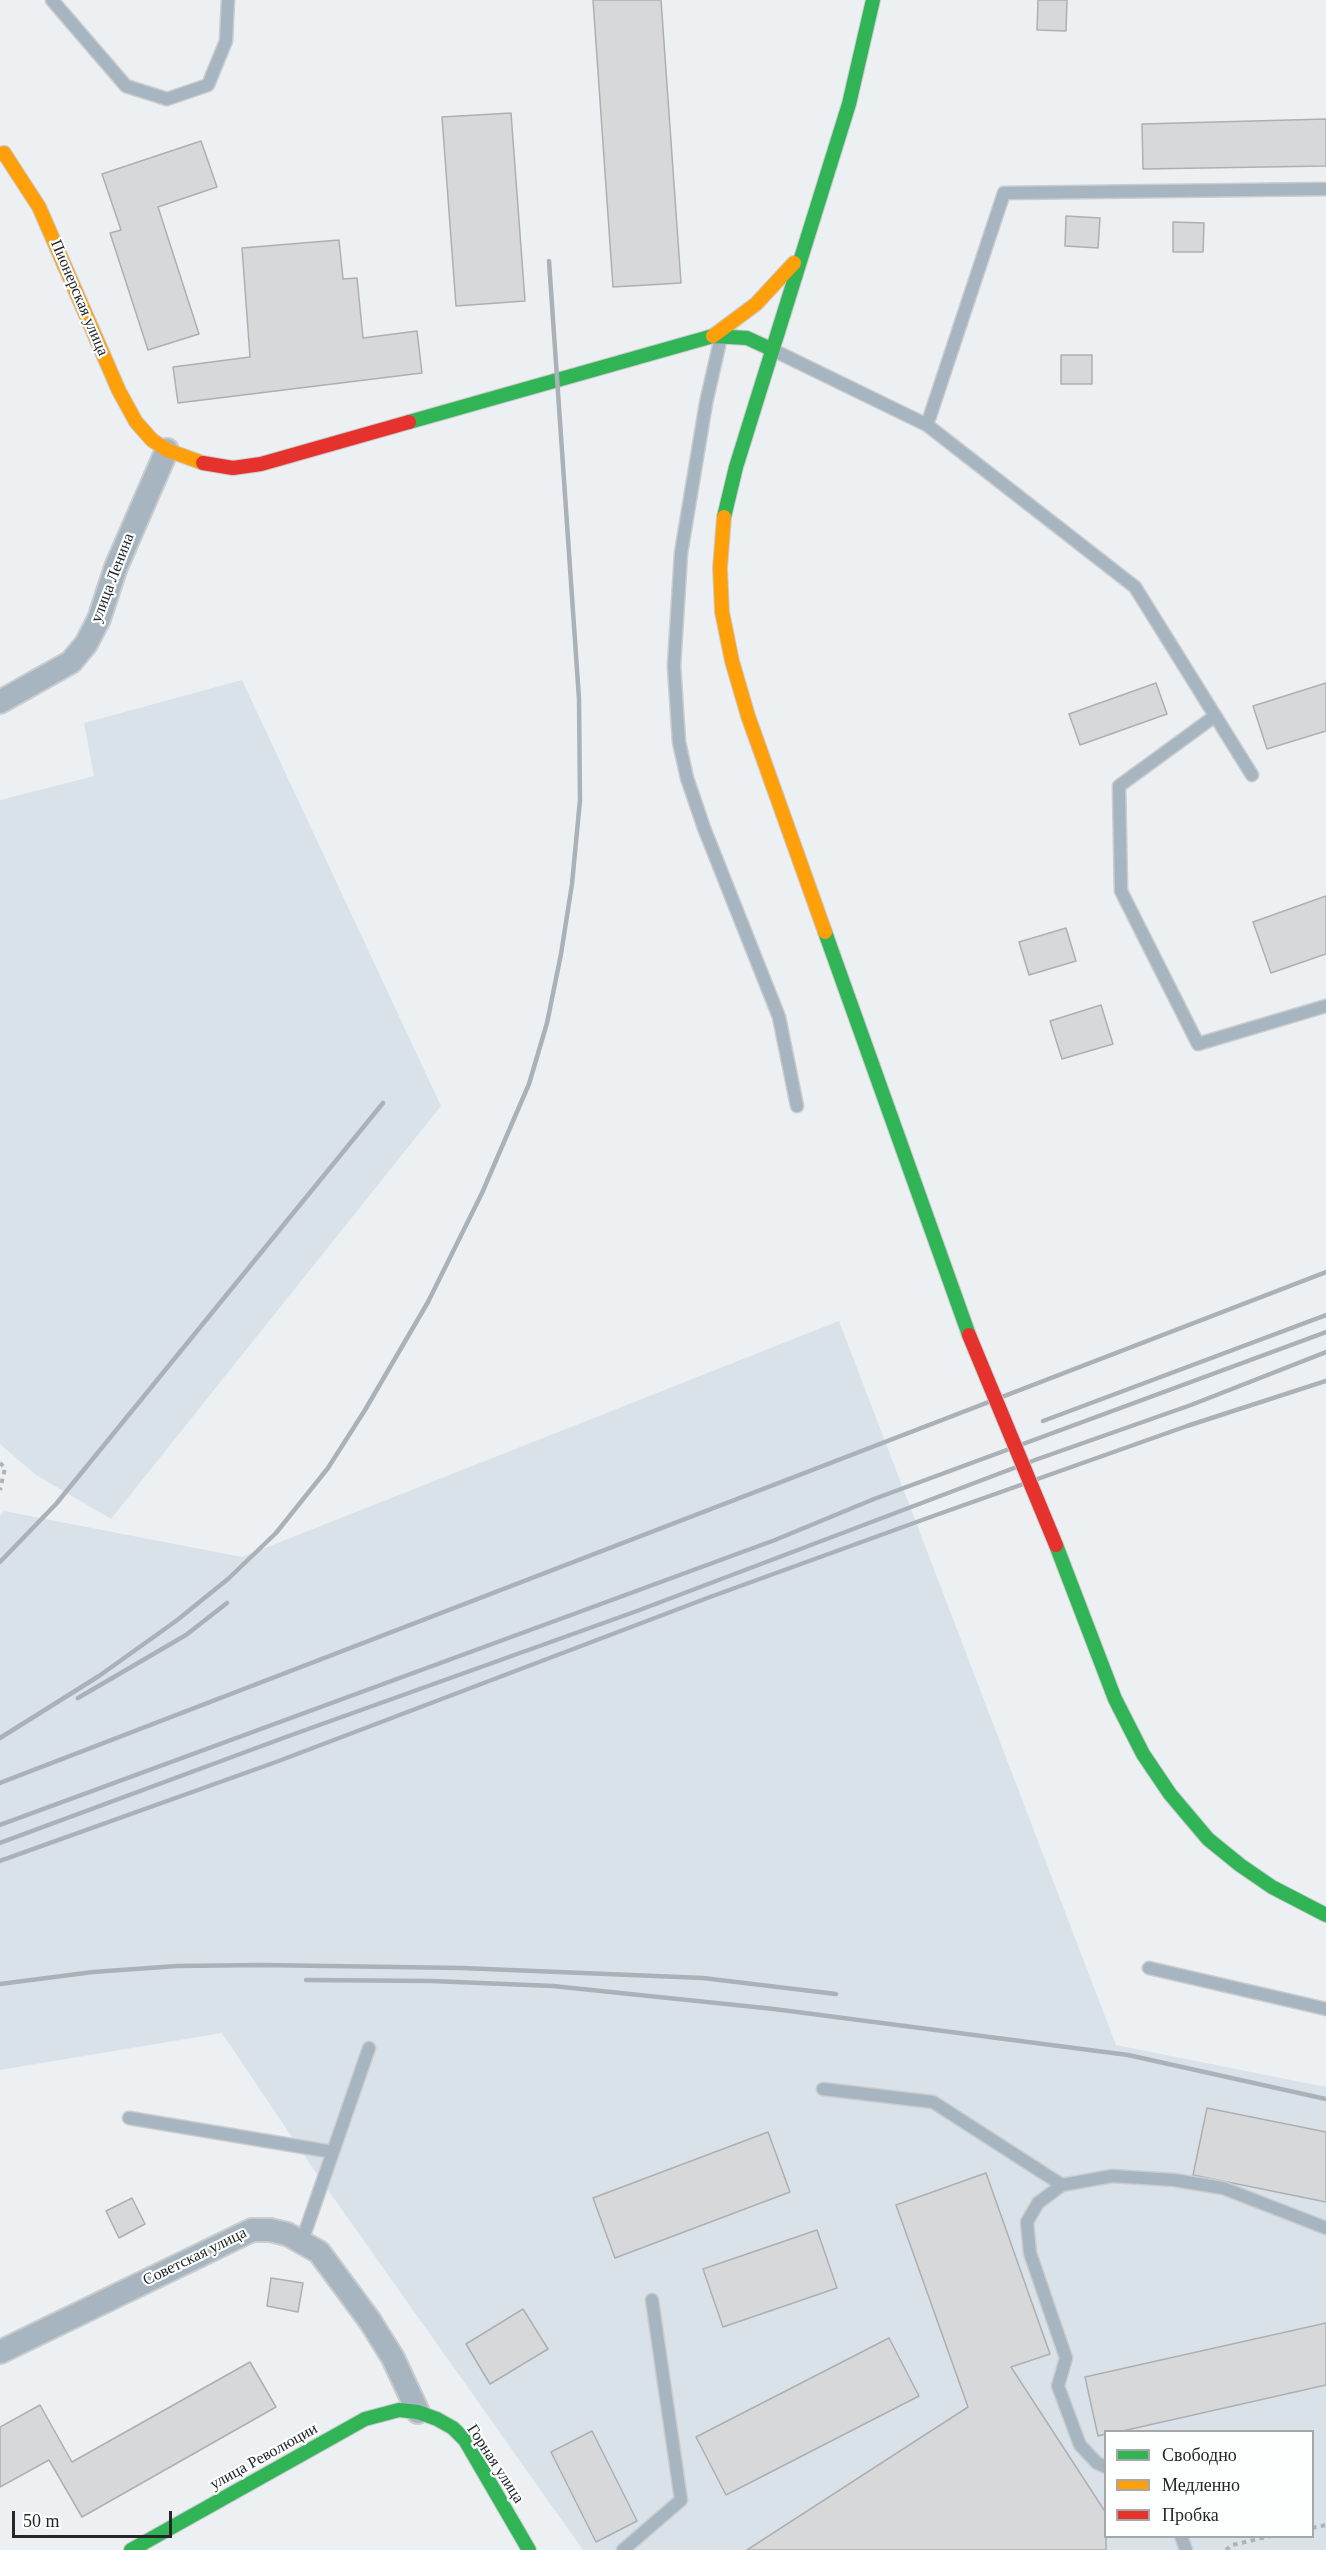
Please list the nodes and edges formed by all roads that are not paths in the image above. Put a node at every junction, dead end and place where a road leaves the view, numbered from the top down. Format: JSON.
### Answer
{"nodes":[{"id":1,"x":52,"y":0,"type":"edge"},
{"id":2,"x":228,"y":0,"type":"edge"},
{"id":3,"x":873,"y":0,"type":"edge"},
{"id":4,"x":1,"y":148,"type":"edge"},
{"id":5,"x":1326,"y":189,"type":"edge"},
{"id":6,"x":801,"y":255,"type":"junction"},
{"id":7,"x":717,"y":336,"type":"junction"},
{"id":8,"x":771,"y":349,"type":"junction"},
{"id":9,"x":927,"y":425,"type":"junction"},
{"id":10,"x":167,"y":450,"type":"junction"},
{"id":11,"x":0,"y":702,"type":"edge"},
{"id":12,"x":1215,"y":716,"type":"junction"},
{"id":13,"x":1252,"y":775,"type":"dead end"},
{"id":14,"x":1326,"y":1006,"type":"edge"},
{"id":15,"x":797,"y":1106,"type":"dead end"},
{"id":16,"x":1326,"y":1915,"type":"edge"},
{"id":17,"x":1149,"y":1968,"type":"dead end"},
{"id":18,"x":1326,"y":2009,"type":"edge"},
{"id":19,"x":369,"y":2048,"type":"dead end"},
{"id":20,"x":823,"y":2089,"type":"dead end"},
{"id":21,"x":129,"y":2118,"type":"dead end"},
{"id":22,"x":333,"y":2152,"type":"junction"},
{"id":23,"x":1062,"y":2185,"type":"junction"},
{"id":24,"x":1326,"y":2228,"type":"edge"},
{"id":25,"x":302,"y":2241,"type":"junction"},
{"id":26,"x":652,"y":2300,"type":"dead end"},
{"id":27,"x":0,"y":2352,"type":"edge"},
{"id":28,"x":418,"y":2412,"type":"junction"},
{"id":29,"x":1104,"y":2467,"type":"edge"},
{"id":30,"x":131,"y":2550,"type":"edge"},
{"id":31,"x":529,"y":2550,"type":"edge"},
{"id":32,"x":623,"y":2550,"type":"edge"}],
"edges":[{"from":1,"to":2,"type":"lane"},
{"from":3,"to":6,"type":"street"},
{"from":4,"to":10,"type":"street","name":"Пионерская улица"},
{"from":5,"to":9,"type":"lane"},
{"from":6,"to":7,"type":"street"},
{"from":6,"to":8,"type":"street"},
{"from":7,"to":8,"type":"street"},
{"from":7,"to":10,"type":"street","name":"Пионерская улица"},
{"from":7,"to":15,"type":"lane"},
{"from":8,"to":9,"type":"lane"},
{"from":8,"to":16,"type":"street","bridge":true},
{"from":9,"to":12,"type":"lane"},
{"from":10,"to":11,"type":"street","name":"улица Ленина"},
{"from":12,"to":13,"type":"lane"},
{"from":12,"to":14,"type":"lane"},
{"from":17,"to":18,"type":"lane"},
{"from":19,"to":22,"type":"lane"},
{"from":20,"to":23,"type":"lane"},
{"from":21,"to":22,"type":"lane"},
{"from":22,"to":25,"type":"lane"},
{"from":23,"to":24,"type":"lane"},
{"from":23,"to":29,"type":"lane"},
{"from":25,"to":27,"type":"street","name":"Советская улица"},
{"from":25,"to":28,"type":"street","name":"Советская улица"},
{"from":26,"to":32,"type":"lane"},
{"from":28,"to":30,"type":"street","name":"улица Революции"},
{"from":28,"to":31,"type":"street","name":"Горная улица"}]}
